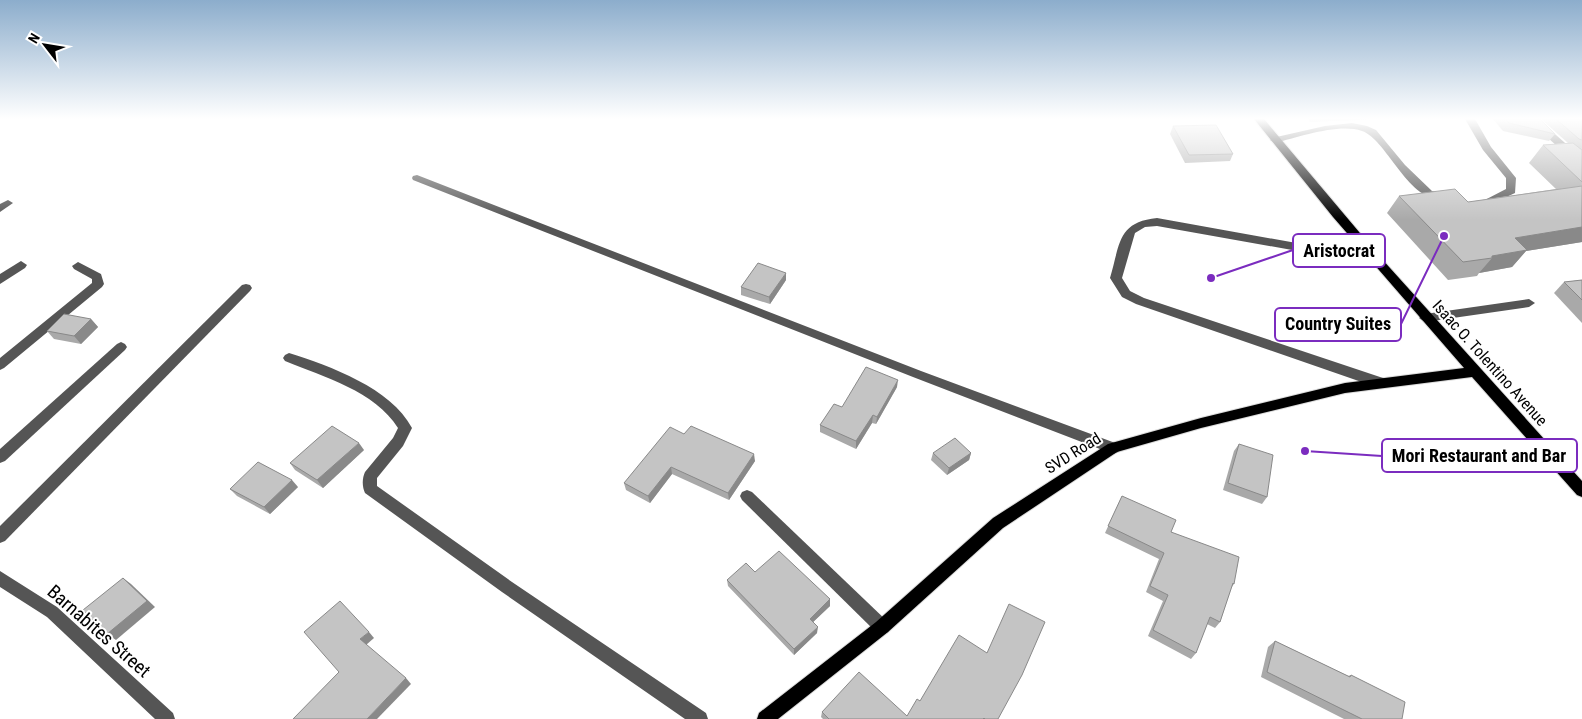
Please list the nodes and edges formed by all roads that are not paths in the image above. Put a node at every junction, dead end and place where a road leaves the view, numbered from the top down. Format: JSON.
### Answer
{"nodes":[{"id":1,"x":1285,"y":153,"type":"edge"},
{"id":2,"x":1389,"y":153,"type":"edge"},
{"id":3,"x":1491,"y":153,"type":"edge"},
{"id":4,"x":1570,"y":153,"type":"edge"},
{"id":5,"x":1582,"y":163,"type":"edge"},
{"id":6,"x":417,"y":178,"type":"dead end"},
{"id":7,"x":1454,"y":199,"type":"edge"},
{"id":8,"x":1472,"y":204,"type":"edge"},
{"id":9,"x":1376,"y":261,"type":"junction"},
{"id":10,"x":21,"y":265,"type":"dead end"},
{"id":11,"x":78,"y":266,"type":"dead end"},
{"id":12,"x":0,"y":280,"type":"edge"},
{"id":13,"x":246,"y":288,"type":"dead end"},
{"id":14,"x":1530,"y":304,"type":"dead end"},
{"id":15,"x":1425,"y":318,"type":"junction"},
{"id":16,"x":121,"y":347,"type":"dead end"},
{"id":17,"x":289,"y":358,"type":"dead end"},
{"id":18,"x":0,"y":365,"type":"edge"},
{"id":19,"x":1474,"y":372,"type":"junction"},
{"id":20,"x":1381,"y":384,"type":"junction"},
{"id":21,"x":1113,"y":448,"type":"junction"},
{"id":22,"x":0,"y":457,"type":"edge"},
{"id":23,"x":1582,"y":491,"type":"edge"},
{"id":24,"x":747,"y":496,"type":"dead end"},
{"id":25,"x":0,"y":536,"type":"edge"},
{"id":26,"x":0,"y":578,"type":"edge"},
{"id":27,"x":882,"y":627,"type":"junction"},
{"id":28,"x":167,"y":719,"type":"edge"},
{"id":29,"x":700,"y":719,"type":"edge"},
{"id":30,"x":765,"y":719,"type":"edge"}],
"edges":[{"from":1,"to":9,"type":"main road","name":"Isaac O. Tolentino Avenue"},
{"from":2,"to":7,"type":"street"},
{"from":3,"to":8,"type":"street"},
{"from":4,"to":5,"type":"street"},
{"from":6,"to":21,"type":"street"},
{"from":9,"to":15,"type":"main road","name":"Isaac O. Tolentino Avenue"},
{"from":9,"to":20,"type":"street"},
{"from":10,"to":12,"type":"street"},
{"from":11,"to":18,"type":"street"},
{"from":13,"to":25,"type":"street"},
{"from":14,"to":15,"type":"street"},
{"from":15,"to":19,"type":"main road","name":"Isaac O. Tolentino Avenue"},
{"from":16,"to":22,"type":"street"},
{"from":17,"to":29,"type":"street"},
{"from":19,"to":20,"type":"main road","name":"SVD Road"},
{"from":19,"to":23,"type":"main road","name":"Isaac O. Tolentino Avenue"},
{"from":20,"to":21,"type":"main road","name":"SVD Road"},
{"from":21,"to":27,"type":"main road","name":"SVD Road"},
{"from":24,"to":27,"type":"street"},
{"from":26,"to":28,"type":"street","name":"Barnabites Street"},
{"from":27,"to":30,"type":"main road","name":"SVD Road"}]}
